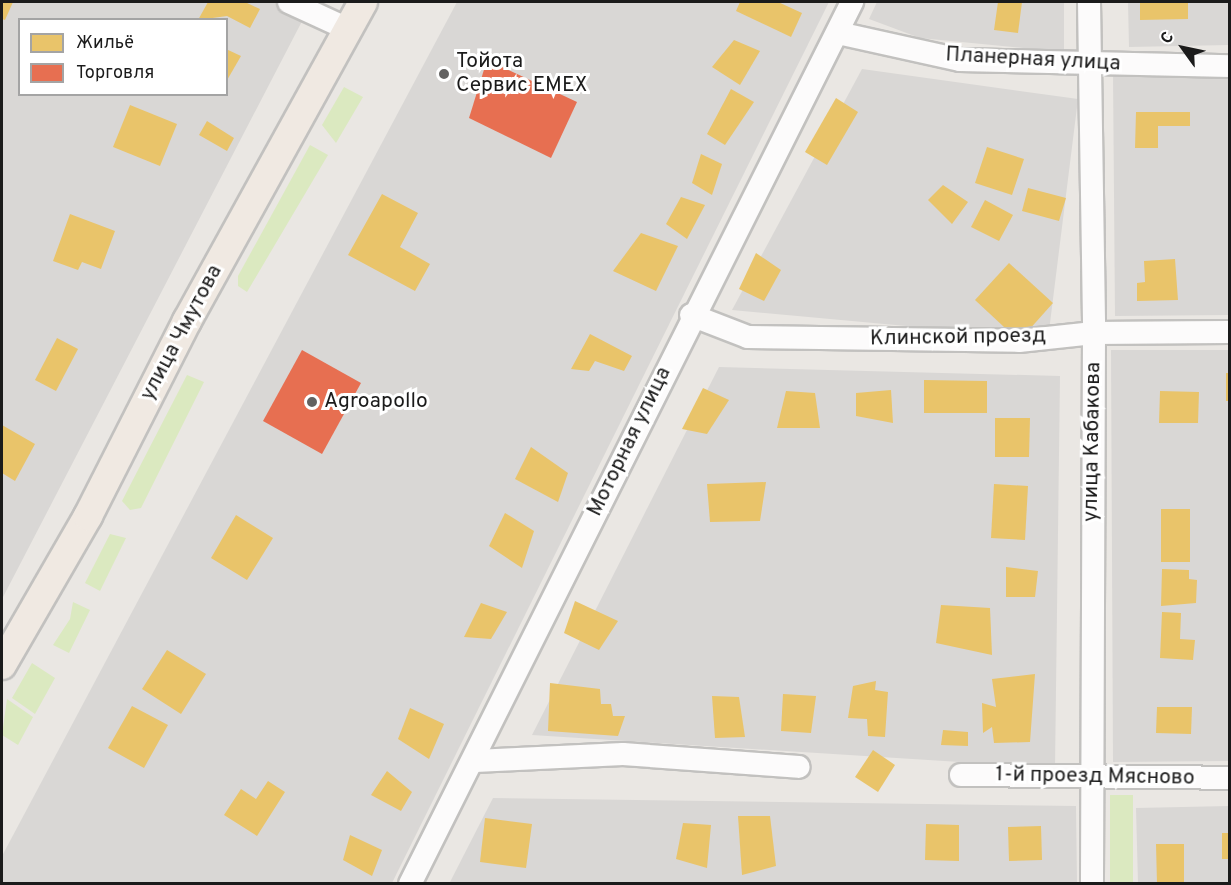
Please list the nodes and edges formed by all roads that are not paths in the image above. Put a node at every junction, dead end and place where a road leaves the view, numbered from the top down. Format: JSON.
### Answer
{"nodes":[{"id":1,"x":290,"y":2,"type":"edge"},
{"id":2,"x":363,"y":2,"type":"edge"},
{"id":3,"x":852,"y":2,"type":"edge"},
{"id":4,"x":1089,"y":2,"type":"edge"},
{"id":5,"x":348,"y":29,"type":"junction"},
{"id":6,"x":838,"y":33,"type":"junction"},
{"id":7,"x":1087,"y":66,"type":"junction"},
{"id":8,"x":1230,"y":66,"type":"edge"},
{"id":9,"x":691,"y":315,"type":"junction"},
{"id":10,"x":1230,"y":332,"type":"edge"},
{"id":11,"x":1094,"y":333,"type":"junction"},
{"id":12,"x":2,"y":665,"type":"edge"},
{"id":13,"x":475,"y":762,"type":"junction"},
{"id":14,"x":799,"y":767,"type":"dead end"},
{"id":15,"x":961,"y":775,"type":"dead end"},
{"id":16,"x":1230,"y":778,"type":"edge"},
{"id":17,"x":1090,"y":780,"type":"junction"},
{"id":18,"x":410,"y":884,"type":"edge"},
{"id":19,"x":1092,"y":884,"type":"edge"}],
"edges":[{"from":1,"to":5,"type":"street"},
{"from":2,"to":5,"type":"main road","name":"улица Чмутова"},
{"from":3,"to":6,"type":"street","name":"Моторная улица"},
{"from":4,"to":7,"type":"street","name":"улица Кабакова"},
{"from":5,"to":12,"type":"main road","name":"улица Чмутова"},
{"from":6,"to":7,"type":"street","name":"Планерная улица"},
{"from":6,"to":9,"type":"street","name":"Моторная улица"},
{"from":7,"to":8,"type":"street","name":"Планерная улица"},
{"from":7,"to":11,"type":"street","name":"улица Кабакова"},
{"from":9,"to":11,"type":"street","name":"Клинской проезд"},
{"from":9,"to":13,"type":"street","name":"Моторная улица"},
{"from":10,"to":11,"type":"street","name":"Клинской проезд"},
{"from":11,"to":17,"type":"street","name":"улица Кабакова"},
{"from":13,"to":14,"type":"street"},
{"from":13,"to":18,"type":"street","name":"Моторная улица"},
{"from":15,"to":17,"type":"street","name":"1-й проезд Мясново"},
{"from":16,"to":17,"type":"street","name":"1-й проезд Мясново"},
{"from":17,"to":19,"type":"street","name":"улица Кабакова"}]}
